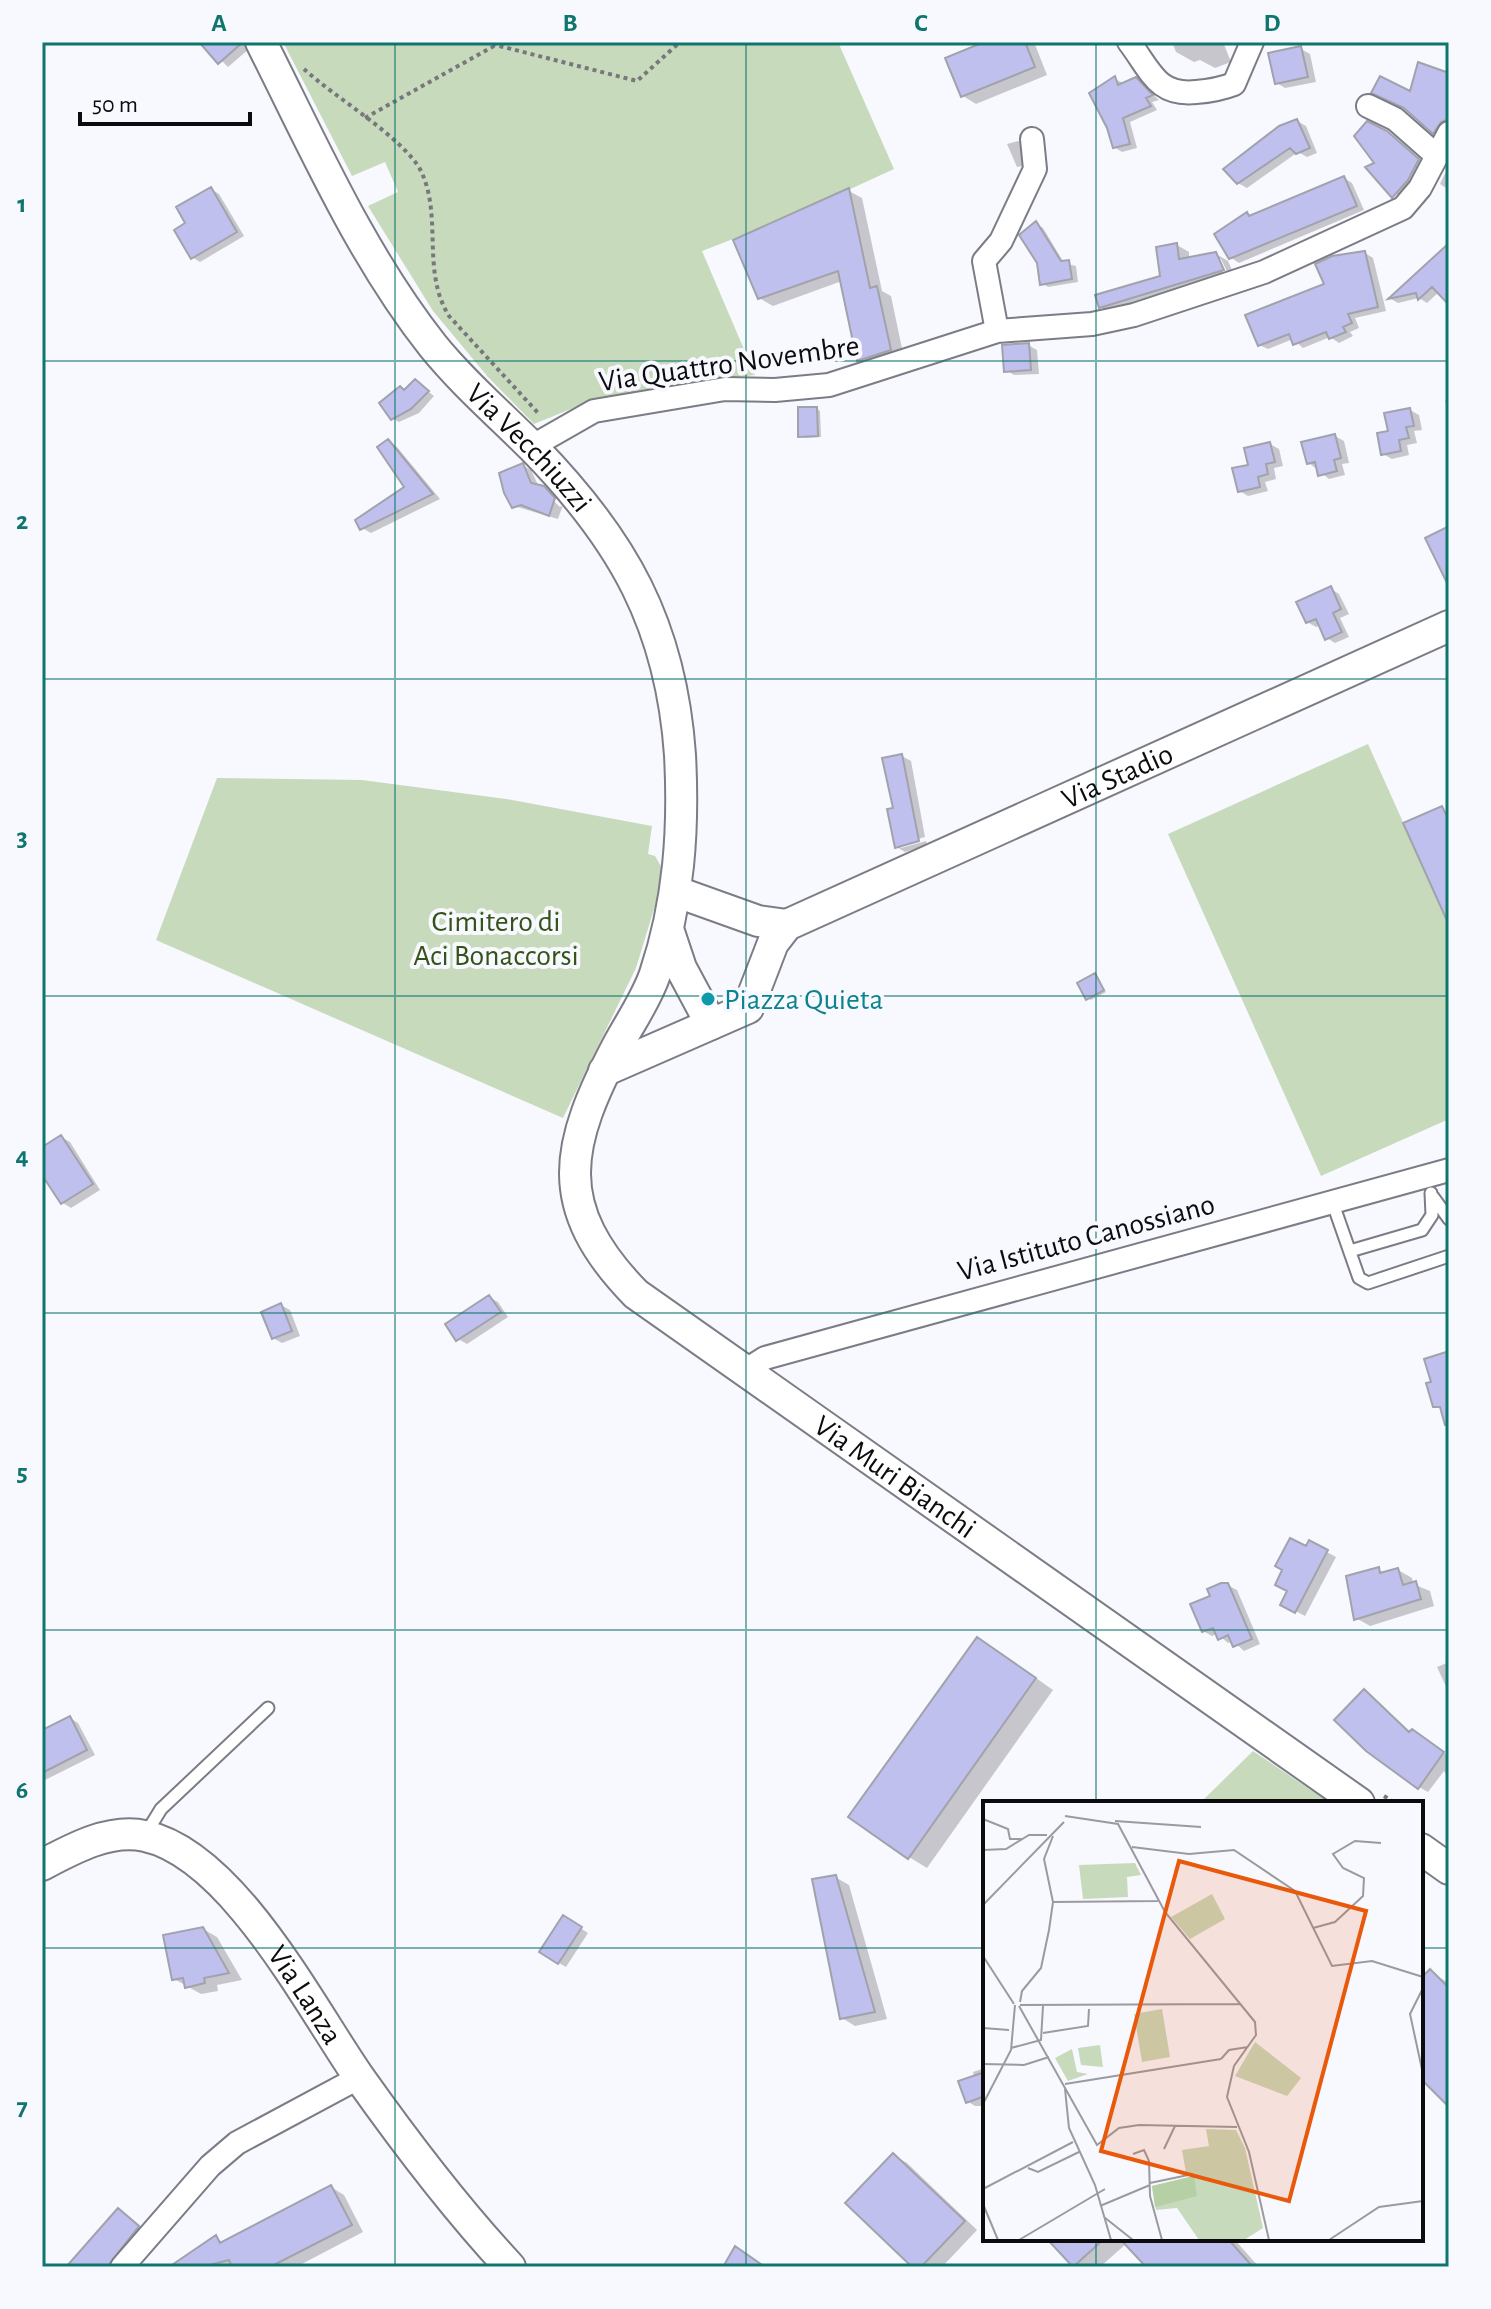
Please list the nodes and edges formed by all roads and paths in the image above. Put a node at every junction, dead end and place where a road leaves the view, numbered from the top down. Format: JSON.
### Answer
{"nodes":[{"id":1,"x":261,"y":42,"type":"edge"},
{"id":2,"x":484,"y":42,"type":"edge"},
{"id":3,"x":680,"y":42,"type":"edge"},
{"id":4,"x":1129,"y":42,"type":"edge"},
{"id":5,"x":1252,"y":42,"type":"edge"},
{"id":6,"x":496,"y":45,"type":"junction"},
{"id":7,"x":303,"y":67,"type":"dead end"},
{"id":8,"x":1368,"y":106,"type":"dead end"},
{"id":9,"x":365,"y":118,"type":"junction"},
{"id":10,"x":1449,"y":133,"type":"edge"},
{"id":11,"x":1032,"y":139,"type":"dead end"},
{"id":12,"x":1437,"y":156,"type":"junction"},
{"id":13,"x":997,"y":331,"type":"junction"},
{"id":14,"x":544,"y":440,"type":"junction"},
{"id":15,"x":1449,"y":626,"type":"edge"},
{"id":16,"x":677,"y":892,"type":"junction"},
{"id":17,"x":787,"y":925,"type":"junction"},
{"id":18,"x":668,"y":929,"type":"junction"},
{"id":19,"x":711,"y":1024,"type":"junction"},
{"id":20,"x":604,"y":1071,"type":"junction"},
{"id":21,"x":1449,"y":1170,"type":"edge"},
{"id":22,"x":1429,"y":1184,"type":"junction"},
{"id":23,"x":1332,"y":1201,"type":"junction"},
{"id":24,"x":1449,"y":1219,"type":"edge"},
{"id":25,"x":1350,"y":1251,"type":"junction"},
{"id":26,"x":1449,"y":1256,"type":"edge"},
{"id":27,"x":743,"y":1372,"type":"junction"},
{"id":28,"x":268,"y":1708,"type":"dead end"},
{"id":29,"x":1356,"y":1801,"type":"edge"},
{"id":30,"x":145,"y":1836,"type":"junction"},
{"id":31,"x":1423,"y":1850,"type":"edge"},
{"id":32,"x":42,"y":1865,"type":"edge"},
{"id":33,"x":1449,"y":1869,"type":"edge"},
{"id":34,"x":360,"y":2077,"type":"junction"},
{"id":35,"x":122,"y":2267,"type":"edge"},
{"id":36,"x":510,"y":2267,"type":"edge"}],
"edges":[{"from":1,"to":14,"type":"main road","name":"Via Vecchiuzzi"},
{"from":2,"to":6,"type":"path"},
{"from":3,"to":6,"type":"path"},
{"from":4,"to":5,"type":"street"},
{"from":6,"to":9,"type":"path"},
{"from":7,"to":9,"type":"path"},
{"from":8,"to":12,"type":"street"},
{"from":9,"to":14,"type":"path"},
{"from":10,"to":12,"type":"street","name":"Via Quattro Novembre"},
{"from":11,"to":13,"type":"street"},
{"from":12,"to":13,"type":"street","name":"Via Quattro Novembre"},
{"from":13,"to":14,"type":"street","name":"Via Quattro Novembre"},
{"from":14,"to":16,"type":"main road","name":"Via Vecchiuzzi"},
{"from":15,"to":17,"type":"main road","name":"Via Stadio"},
{"from":16,"to":17,"type":"main road"},
{"from":16,"to":18,"type":"main road","name":"Via Vecchiuzzi"},
{"from":17,"to":19,"type":"main road"},
{"from":18,"to":19,"type":"main road"},
{"from":18,"to":20,"type":"main road","name":"Via Muri Bianchi"},
{"from":19,"to":20,"type":"main road"},
{"from":20,"to":27,"type":"main road","name":"Via Muri Bianchi"},
{"from":21,"to":22,"type":"street","name":"Via Istituto Canossiano"},
{"from":22,"to":23,"type":"street","name":"Via Istituto Canossiano"},
{"from":22,"to":24,"type":"lane"},
{"from":22,"to":25,"type":"lane"},
{"from":23,"to":25,"type":"lane"},
{"from":23,"to":27,"type":"street","name":"Via Istituto Canossiano"},
{"from":25,"to":26,"type":"lane"},
{"from":27,"to":29,"type":"main road","name":"Via Muri Bianchi"},
{"from":28,"to":30,"type":"lane"},
{"from":30,"to":32,"type":"main road","name":"Via Lanza"},
{"from":30,"to":34,"type":"main road","name":"Via Lanza"},
{"from":31,"to":33,"type":"main road"},
{"from":34,"to":35,"type":"street"},
{"from":34,"to":36,"type":"main road","name":"Via Lanza"}]}
